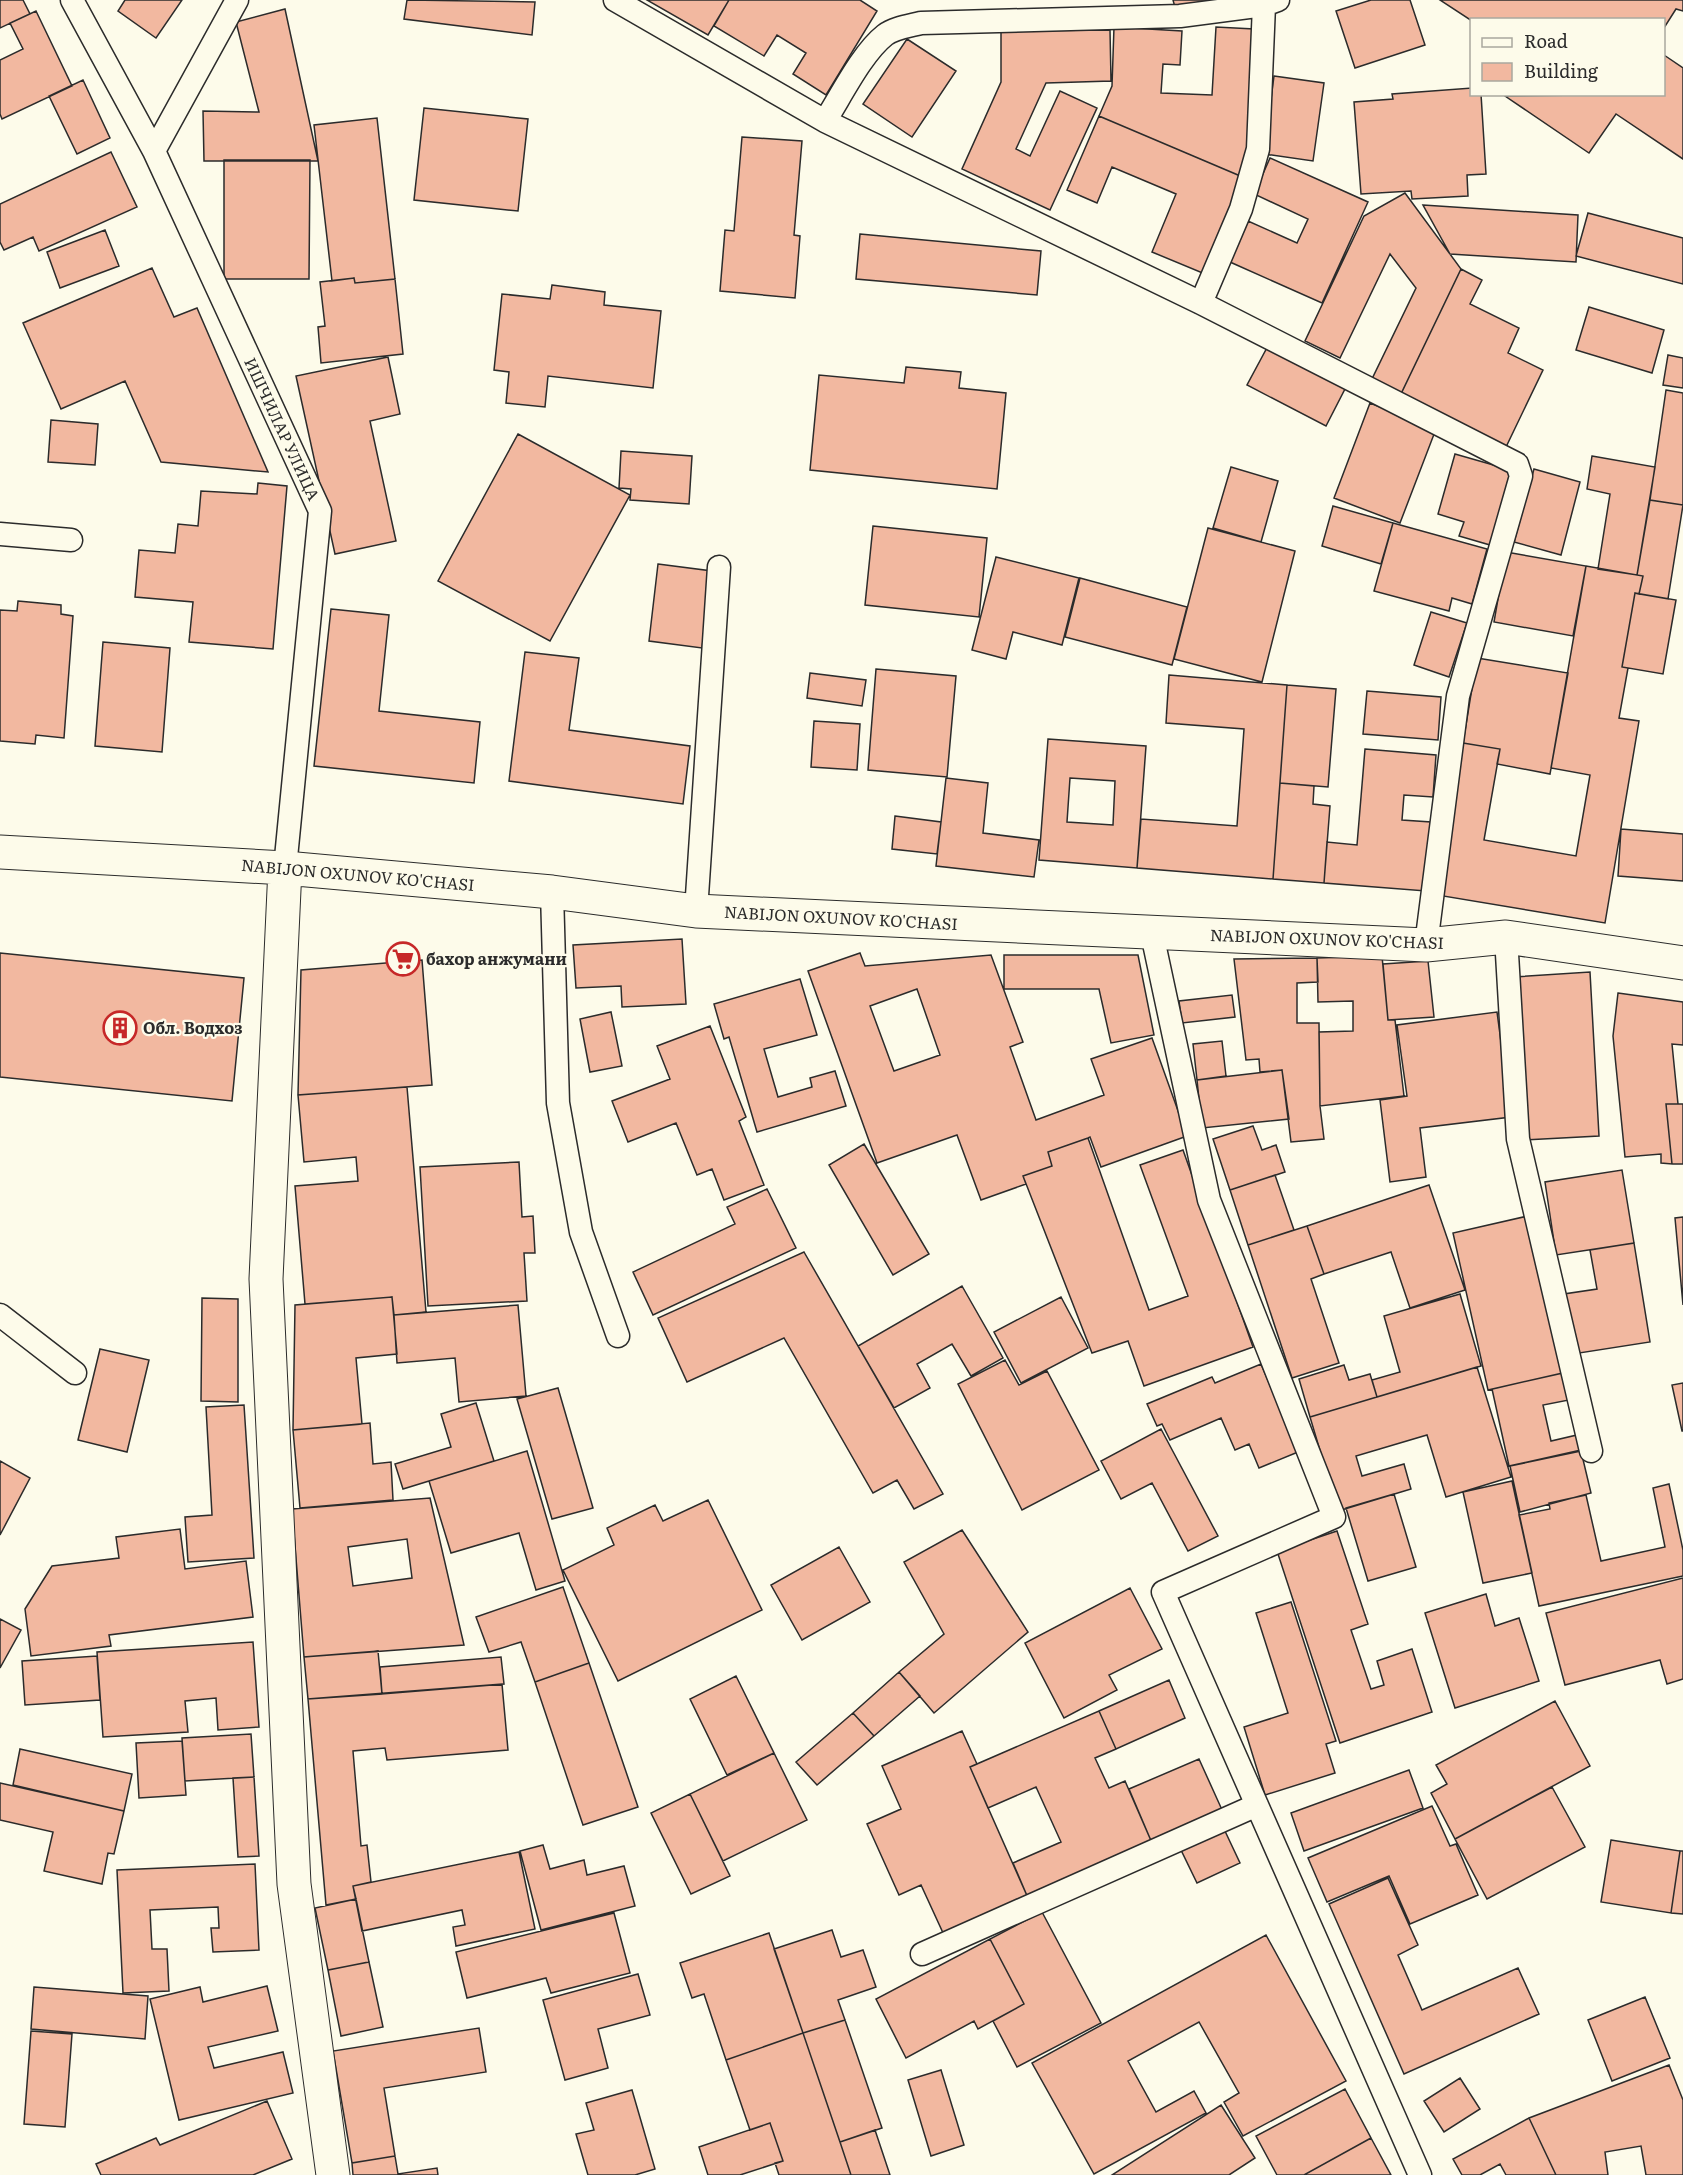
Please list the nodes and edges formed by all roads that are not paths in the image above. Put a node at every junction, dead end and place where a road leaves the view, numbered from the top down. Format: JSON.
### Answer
{"nodes":[{"id":1,"x":72,"y":0,"type":"edge"},
{"id":2,"x":237,"y":0,"type":"edge"},
{"id":3,"x":615,"y":0,"type":"edge"},
{"id":4,"x":1271,"y":2,"type":"edge"},
{"id":5,"x":825,"y":121,"type":"junction"},
{"id":6,"x":154,"y":152,"type":"junction"},
{"id":7,"x":1201,"y":303,"type":"junction"},
{"id":8,"x":0,"y":534,"type":"edge"},
{"id":9,"x":70,"y":540,"type":"dead end"},
{"id":10,"x":719,"y":567,"type":"dead end"},
{"id":11,"x":0,"y":852,"type":"edge"},
{"id":12,"x":285,"y":868,"type":"junction"},
{"id":13,"x":552,"y":892,"type":"junction"},
{"id":14,"x":696,"y":911,"type":"junction"},
{"id":15,"x":1152,"y":934,"type":"junction"},
{"id":16,"x":1506,"y":937,"type":"junction"},
{"id":17,"x":1426,"y":945,"type":"junction"},
{"id":18,"x":1683,"y":963,"type":"edge"},
{"id":19,"x":0,"y":1315,"type":"edge"},
{"id":20,"x":618,"y":1336,"type":"dead end"},
{"id":21,"x":75,"y":1373,"type":"dead end"},
{"id":22,"x":1591,"y":1451,"type":"dead end"},
{"id":23,"x":1257,"y":1805,"type":"junction"},
{"id":24,"x":922,"y":1954,"type":"dead end"},
{"id":25,"x":333,"y":2175,"type":"edge"},
{"id":26,"x":1420,"y":2175,"type":"edge"}],
"edges":[{"from":1,"to":6,"type":"lane","name":"ИШЧИЛАР УЛИЦА"},
{"from":2,"to":6,"type":"lane"},
{"from":3,"to":5,"type":"lane"},
{"from":4,"to":5,"type":"lane"},
{"from":4,"to":7,"type":"lane"},
{"from":5,"to":7,"type":"lane"},
{"from":6,"to":12,"type":"lane","name":"ИШЧИЛАР УЛИЦА"},
{"from":7,"to":17,"type":"lane"},
{"from":8,"to":9,"type":"lane"},
{"from":10,"to":14,"type":"lane"},
{"from":11,"to":12,"type":"street","name":"NABIJON OXUNOV KO'CHASI"},
{"from":12,"to":13,"type":"street","name":"NABIJON OXUNOV KO'CHASI"},
{"from":12,"to":25,"type":"street"},
{"from":13,"to":14,"type":"street","name":"NABIJON OXUNOV KO'CHASI"},
{"from":13,"to":20,"type":"lane"},
{"from":14,"to":15,"type":"street","name":"NABIJON OXUNOV KO'CHASI"},
{"from":15,"to":17,"type":"street","name":"NABIJON OXUNOV KO'CHASI"},
{"from":15,"to":23,"type":"lane"},
{"from":16,"to":17,"type":"street","name":"NABIJON OXUNOV KO'CHASI"},
{"from":16,"to":18,"type":"street","name":"NABIJON OXUNOV KO'CHASI"},
{"from":16,"to":22,"type":"lane"},
{"from":19,"to":21,"type":"lane"},
{"from":23,"to":24,"type":"lane"},
{"from":23,"to":26,"type":"lane"}]}
